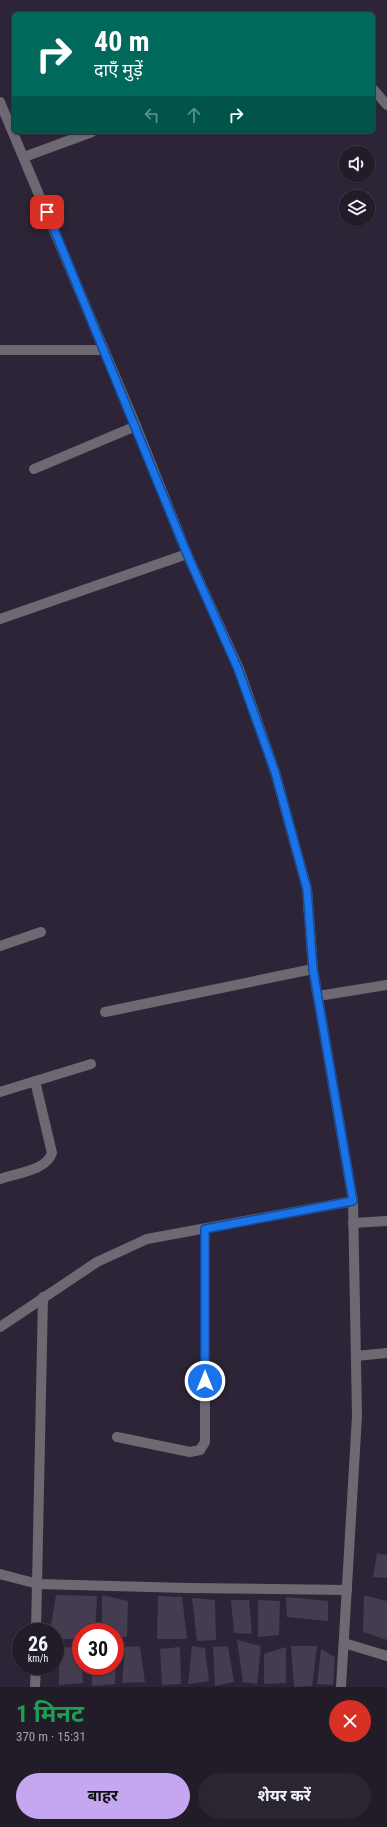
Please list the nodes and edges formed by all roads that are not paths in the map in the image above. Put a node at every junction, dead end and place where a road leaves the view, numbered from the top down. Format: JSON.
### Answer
{"nodes":[{"id":1,"x":375,"y":91,"type":"edge"},
{"id":2,"x":0,"y":102,"type":"edge"},
{"id":3,"x":387,"y":104,"type":"edge"},
{"id":4,"x":12,"y":130,"type":"edge"},
{"id":5,"x":14,"y":134,"type":"edge"},
{"id":6,"x":87,"y":134,"type":"edge"},
{"id":7,"x":24,"y":157,"type":"junction"},
{"id":8,"x":0,"y":350,"type":"edge"},
{"id":9,"x":104,"y":350,"type":"junction"},
{"id":10,"x":136,"y":426,"type":"junction"},
{"id":11,"x":34,"y":469,"type":"dead end"},
{"id":12,"x":187,"y":554,"type":"junction"},
{"id":13,"x":0,"y":619,"type":"edge"},
{"id":14,"x":41,"y":932,"type":"dead end"},
{"id":15,"x":0,"y":946,"type":"edge"},
{"id":16,"x":313,"y":969,"type":"junction"},
{"id":17,"x":387,"y":985,"type":"edge"},
{"id":18,"x":318,"y":996,"type":"junction"},
{"id":19,"x":105,"y":1012,"type":"dead end"},
{"id":20,"x":91,"y":1064,"type":"dead end"},
{"id":21,"x":35,"y":1081,"type":"junction"},
{"id":22,"x":0,"y":1092,"type":"edge"},
{"id":23,"x":0,"y":1179,"type":"edge"},
{"id":24,"x":353,"y":1201,"type":"junction"},
{"id":25,"x":387,"y":1221,"type":"edge"},
{"id":26,"x":353,"y":1223,"type":"junction"},
{"id":27,"x":205,"y":1229,"type":"junction"},
{"id":28,"x":43,"y":1297,"type":"junction"},
{"id":29,"x":0,"y":1327,"type":"edge"},
{"id":30,"x":387,"y":1353,"type":"edge"},
{"id":31,"x":356,"y":1356,"type":"junction"},
{"id":32,"x":117,"y":1437,"type":"dead end"},
{"id":33,"x":0,"y":1574,"type":"edge"},
{"id":34,"x":38,"y":1584,"type":"junction"},
{"id":35,"x":347,"y":1590,"type":"junction"},
{"id":36,"x":36,"y":1623,"type":"edge"},
{"id":37,"x":344,"y":1643,"type":"junction"},
{"id":38,"x":387,"y":1656,"type":"edge"},
{"id":39,"x":36,"y":1675,"type":"edge"},
{"id":40,"x":35,"y":1687,"type":"edge"},
{"id":41,"x":341,"y":1687,"type":"edge"}],
"edges":[{"from":1,"to":3,"type":"street"},
{"from":2,"to":4,"type":"street"},
{"from":5,"to":7,"type":"street"},
{"from":6,"to":7,"type":"street"},
{"from":7,"to":9,"type":"street"},
{"from":8,"to":9,"type":"street"},
{"from":9,"to":10,"type":"street"},
{"from":10,"to":11,"type":"street"},
{"from":10,"to":12,"type":"street"},
{"from":12,"to":13,"type":"street"},
{"from":12,"to":16,"type":"street"},
{"from":14,"to":15,"type":"street"},
{"from":16,"to":18,"type":"street"},
{"from":16,"to":19,"type":"street"},
{"from":17,"to":18,"type":"street"},
{"from":18,"to":24,"type":"street"},
{"from":20,"to":21,"type":"street"},
{"from":21,"to":22,"type":"street"},
{"from":21,"to":23,"type":"street"},
{"from":24,"to":26,"type":"street"},
{"from":24,"to":27,"type":"street"},
{"from":25,"to":26,"type":"street"},
{"from":26,"to":31,"type":"street"},
{"from":27,"to":28,"type":"street"},
{"from":27,"to":32,"type":"street"},
{"from":28,"to":29,"type":"street"},
{"from":28,"to":34,"type":"street"},
{"from":30,"to":31,"type":"street"},
{"from":31,"to":35,"type":"street"},
{"from":33,"to":34,"type":"street"},
{"from":34,"to":35,"type":"street"},
{"from":34,"to":36,"type":"street"},
{"from":35,"to":37,"type":"street"},
{"from":37,"to":38,"type":"street"},
{"from":37,"to":41,"type":"street"},
{"from":39,"to":40,"type":"street"}]}
